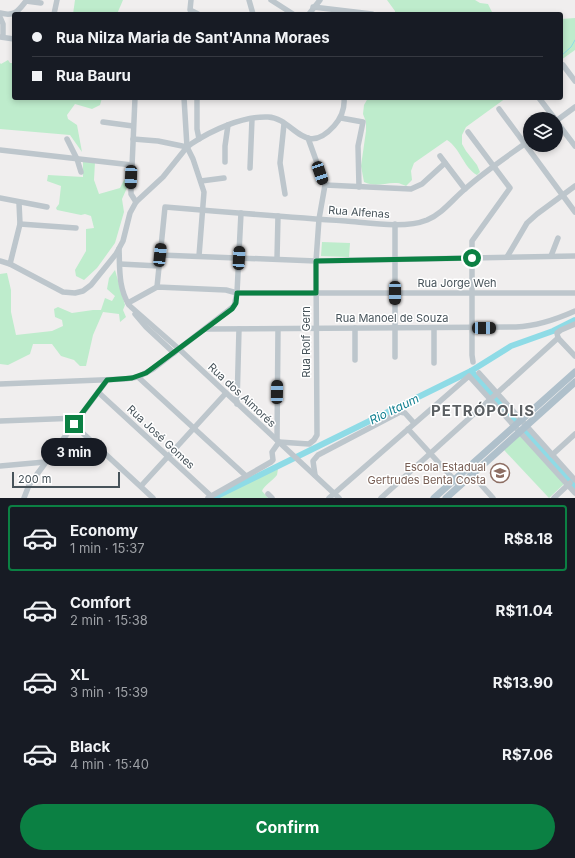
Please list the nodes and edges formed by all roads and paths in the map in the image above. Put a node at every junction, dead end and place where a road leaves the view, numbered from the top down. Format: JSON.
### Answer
{"nodes":[{"id":1,"x":57,"y":0,"type":"edge"},
{"id":2,"x":191,"y":0,"type":"edge"},
{"id":3,"x":249,"y":0,"type":"edge"},
{"id":4,"x":271,"y":0,"type":"edge"},
{"id":5,"x":320,"y":0,"type":"edge"},
{"id":6,"x":41,"y":3,"type":"dead end"},
{"id":7,"x":313,"y":7,"type":"junction"},
{"id":8,"x":16,"y":12,"type":"edge"},
{"id":9,"x":54,"y":12,"type":"edge"},
{"id":10,"x":194,"y":12,"type":"edge"},
{"id":11,"x":252,"y":12,"type":"edge"},
{"id":12,"x":290,"y":12,"type":"edge"},
{"id":13,"x":311,"y":12,"type":"edge"},
{"id":14,"x":355,"y":12,"type":"edge"},
{"id":15,"x":0,"y":13,"type":"edge"},
{"id":16,"x":12,"y":14,"type":"edge"},
{"id":17,"x":0,"y":17,"type":"edge"},
{"id":18,"x":1,"y":37,"type":"edge"},
{"id":19,"x":12,"y":39,"type":"edge"},
{"id":20,"x":563,"y":65,"type":"edge"},
{"id":21,"x":575,"y":81,"type":"edge"},
{"id":22,"x":134,"y":100,"type":"edge"},
{"id":23,"x":184,"y":100,"type":"edge"},
{"id":24,"x":197,"y":100,"type":"edge"},
{"id":25,"x":344,"y":100,"type":"edge"},
{"id":26,"x":541,"y":100,"type":"edge"},
{"id":27,"x":575,"y":107,"type":"edge"},
{"id":28,"x":499,"y":109,"type":"dead end"},
{"id":29,"x":550,"y":112,"type":"edge"},
{"id":30,"x":563,"y":115,"type":"edge"},
{"id":31,"x":341,"y":118,"type":"junction"},
{"id":32,"x":252,"y":119,"type":"junction"},
{"id":33,"x":103,"y":122,"type":"dead end"},
{"id":34,"x":284,"y":124,"type":"junction"},
{"id":35,"x":228,"y":125,"type":"junction"},
{"id":36,"x":133,"y":126,"type":"junction"},
{"id":37,"x":563,"y":130,"type":"edge"},
{"id":38,"x":468,"y":132,"type":"dead end"},
{"id":39,"x":523,"y":137,"type":"edge"},
{"id":40,"x":308,"y":138,"type":"junction"},
{"id":41,"x":66,"y":139,"type":"dead end"},
{"id":42,"x":198,"y":139,"type":"junction"},
{"id":43,"x":133,"y":140,"type":"junction"},
{"id":44,"x":523,"y":145,"type":"edge"},
{"id":45,"x":575,"y":146,"type":"edge"},
{"id":46,"x":186,"y":147,"type":"junction"},
{"id":47,"x":0,"y":150,"type":"edge"},
{"id":48,"x":534,"y":152,"type":"edge"},
{"id":49,"x":440,"y":156,"type":"dead end"},
{"id":50,"x":77,"y":159,"type":"junction"},
{"id":51,"x":225,"y":162,"type":"dead end"},
{"id":52,"x":445,"y":163,"type":"junction"},
{"id":53,"x":132,"y":165,"type":"junction"},
{"id":54,"x":494,"y":167,"type":"junction"},
{"id":55,"x":250,"y":168,"type":"dead end"},
{"id":56,"x":81,"y":172,"type":"dead end"},
{"id":57,"x":224,"y":178,"type":"dead end"},
{"id":58,"x":201,"y":181,"type":"junction"},
{"id":59,"x":324,"y":185,"type":"junction"},
{"id":60,"x":575,"y":186,"type":"edge"},
{"id":61,"x":359,"y":187,"type":"junction"},
{"id":62,"x":465,"y":189,"type":"junction"},
{"id":63,"x":285,"y":194,"type":"dead end"},
{"id":64,"x":563,"y":195,"type":"junction"},
{"id":65,"x":0,"y":198,"type":"edge"},
{"id":66,"x":136,"y":202,"type":"junction"},
{"id":67,"x":19,"y":203,"type":"junction"},
{"id":68,"x":47,"y":207,"type":"dead end"},
{"id":69,"x":203,"y":210,"type":"junction"},
{"id":70,"x":575,"y":212,"type":"edge"},
{"id":71,"x":241,"y":213,"type":"junction"},
{"id":72,"x":278,"y":216,"type":"junction"},
{"id":73,"x":319,"y":219,"type":"junction"},
{"id":74,"x":20,"y":224,"type":"junction"},
{"id":75,"x":395,"y":224,"type":"junction"},
{"id":76,"x":76,"y":228,"type":"dead end"},
{"id":77,"x":558,"y":238,"type":"dead end"},
{"id":78,"x":119,"y":249,"type":"junction"},
{"id":79,"x":160,"y":255,"type":"junction"},
{"id":80,"x":199,"y":256,"type":"junction"},
{"id":81,"x":551,"y":256,"type":"junction"},
{"id":82,"x":575,"y":256,"type":"edge"},
{"id":83,"x":507,"y":257,"type":"junction"},
{"id":84,"x":239,"y":258,"type":"junction"},
{"id":85,"x":472,"y":258,"type":"junction"},
{"id":86,"x":277,"y":259,"type":"junction"},
{"id":87,"x":395,"y":259,"type":"junction"},
{"id":88,"x":0,"y":261,"type":"edge"},
{"id":89,"x":316,"y":261,"type":"junction"},
{"id":90,"x":10,"y":264,"type":"junction"},
{"id":91,"x":120,"y":264,"type":"junction"},
{"id":92,"x":159,"y":266,"type":"junction"},
{"id":93,"x":156,"y":287,"type":"junction"},
{"id":94,"x":237,"y":293,"type":"junction"},
{"id":95,"x":316,"y":293,"type":"junction"},
{"id":96,"x":395,"y":293,"type":"junction"},
{"id":97,"x":472,"y":293,"type":"junction"},
{"id":98,"x":575,"y":293,"type":"edge"},
{"id":99,"x":129,"y":305,"type":"junction"},
{"id":100,"x":575,"y":311,"type":"edge"},
{"id":101,"x":575,"y":324,"type":"edge"},
{"id":102,"x":278,"y":328,"type":"junction"},
{"id":103,"x":316,"y":328,"type":"junction"},
{"id":104,"x":355,"y":328,"type":"junction"},
{"id":105,"x":395,"y":328,"type":"junction"},
{"id":106,"x":434,"y":328,"type":"junction"},
{"id":107,"x":472,"y":328,"type":"junction"},
{"id":108,"x":206,"y":329,"type":"junction"},
{"id":109,"x":239,"y":329,"type":"junction"},
{"id":110,"x":558,"y":338,"type":"junction"},
{"id":111,"x":176,"y":351,"type":"junction"},
{"id":112,"x":575,"y":356,"type":"edge"},
{"id":113,"x":395,"y":357,"type":"dead end"},
{"id":114,"x":355,"y":360,"type":"dead end"},
{"id":115,"x":474,"y":362,"type":"dead end"},
{"id":116,"x":434,"y":363,"type":"dead end"},
{"id":117,"x":575,"y":372,"type":"edge"},
{"id":118,"x":479,"y":373,"type":"dead end"},
{"id":119,"x":138,"y":377,"type":"junction"},
{"id":120,"x":107,"y":380,"type":"junction"},
{"id":121,"x":575,"y":382,"type":"edge"},
{"id":122,"x":0,"y":384,"type":"edge"},
{"id":123,"x":98,"y":392,"type":"junction"},
{"id":124,"x":226,"y":393,"type":"junction"},
{"id":125,"x":497,"y":393,"type":"junction"},
{"id":126,"x":490,"y":399,"type":"junction"},
{"id":127,"x":238,"y":404,"type":"junction"},
{"id":128,"x":78,"y":418,"type":"junction"},
{"id":129,"x":0,"y":421,"type":"edge"},
{"id":130,"x":414,"y":423,"type":"junction"},
{"id":131,"x":524,"y":423,"type":"junction"},
{"id":132,"x":74,"y":424,"type":"junction"},
{"id":133,"x":194,"y":428,"type":"junction"},
{"id":134,"x":408,"y":429,"type":"junction"},
{"id":135,"x":517,"y":429,"type":"junction"},
{"id":136,"x":575,"y":434,"type":"edge"},
{"id":137,"x":278,"y":441,"type":"junction"},
{"id":138,"x":430,"y":453,"type":"junction"},
{"id":139,"x":552,"y":454,"type":"junction"},
{"id":140,"x":168,"y":457,"type":"junction"},
{"id":141,"x":45,"y":462,"type":"junction"},
{"id":142,"x":0,"y":466,"type":"edge"},
{"id":143,"x":469,"y":472,"type":"junction"},
{"id":144,"x":315,"y":475,"type":"junction"},
{"id":145,"x":246,"y":476,"type":"junction"},
{"id":146,"x":575,"y":479,"type":"edge"},
{"id":147,"x":455,"y":480,"type":"junction"},
{"id":148,"x":568,"y":485,"type":"junction"},
{"id":149,"x":140,"y":486,"type":"junction"},
{"id":150,"x":460,"y":486,"type":"junction"},
{"id":151,"x":334,"y":493,"type":"junction"},
{"id":152,"x":575,"y":493,"type":"edge"},
{"id":153,"x":209,"y":497,"type":"edge"},
{"id":154,"x":24,"y":498,"type":"edge"},
{"id":155,"x":153,"y":498,"type":"edge"},
{"id":156,"x":329,"y":498,"type":"edge"},
{"id":157,"x":339,"y":498,"type":"edge"},
{"id":158,"x":381,"y":498,"type":"edge"},
{"id":159,"x":434,"y":498,"type":"edge"},
{"id":160,"x":446,"y":498,"type":"edge"},
{"id":161,"x":493,"y":498,"type":"edge"},
{"id":162,"x":554,"y":498,"type":"edge"}],
"edges":[{"from":1,"to":9,"type":"street"},
{"from":2,"to":10,"type":"street"},
{"from":3,"to":11,"type":"street"},
{"from":4,"to":12,"type":"street"},
{"from":5,"to":7,"type":"street"},
{"from":6,"to":8,"type":"street"},
{"from":7,"to":13,"type":"street"},
{"from":7,"to":14,"type":"street"},
{"from":15,"to":16,"type":"street"},
{"from":17,"to":18,"type":"street"},
{"from":18,"to":19,"type":"street"},
{"from":20,"to":21,"type":"street"},
{"from":22,"to":36,"type":"street"},
{"from":23,"to":46,"type":"street"},
{"from":24,"to":42,"type":"street"},
{"from":25,"to":31,"type":"street"},
{"from":26,"to":29,"type":"street"},
{"from":27,"to":30,"type":"street"},
{"from":28,"to":39,"type":"street"},
{"from":31,"to":40,"type":"street"},
{"from":31,"to":61,"type":"street"},
{"from":32,"to":34,"type":"street"},
{"from":32,"to":35,"type":"street"},
{"from":32,"to":55,"type":"street"},
{"from":33,"to":36,"type":"street"},
{"from":34,"to":40,"type":"street"},
{"from":34,"to":63,"type":"street"},
{"from":35,"to":42,"type":"street"},
{"from":35,"to":51,"type":"street"},
{"from":36,"to":43,"type":"street"},
{"from":37,"to":45,"type":"street"},
{"from":38,"to":54,"type":"street"},
{"from":40,"to":59,"type":"street","name":"Rua Rolf Gern"},
{"from":41,"to":50,"type":"street"},
{"from":42,"to":46,"type":"street"},
{"from":43,"to":46,"type":"street"},
{"from":43,"to":53,"type":"street"},
{"from":44,"to":54,"type":"street","name":"Rua Alfenas"},
{"from":46,"to":58,"type":"street"},
{"from":46,"to":66,"type":"street"},
{"from":47,"to":50,"type":"street"},
{"from":48,"to":64,"type":"street"},
{"from":49,"to":52,"type":"street"},
{"from":50,"to":53,"type":"street"},
{"from":50,"to":56,"type":"street"},
{"from":52,"to":61,"type":"street"},
{"from":52,"to":62,"type":"street"},
{"from":53,"to":66,"type":"street"},
{"from":54,"to":62,"type":"street","name":"Rua Alfenas"},
{"from":54,"to":85,"type":"street"},
{"from":57,"to":58,"type":"street"},
{"from":58,"to":69,"type":"street"},
{"from":59,"to":61,"type":"street"},
{"from":59,"to":73,"type":"street","name":"Rua Rolf Gern"},
{"from":60,"to":64,"type":"street"},
{"from":62,"to":75,"type":"street","name":"Rua Alfenas"},
{"from":64,"to":70,"type":"street"},
{"from":64,"to":83,"type":"street"},
{"from":65,"to":67,"type":"street"},
{"from":66,"to":78,"type":"street"},
{"from":67,"to":68,"type":"street"},
{"from":67,"to":74,"type":"street"},
{"from":69,"to":71,"type":"street","name":"Rua Alfenas"},
{"from":69,"to":79,"type":"street","name":"Rua Alfenas"},
{"from":69,"to":80,"type":"street"},
{"from":71,"to":72,"type":"street","name":"Rua Alfenas"},
{"from":71,"to":84,"type":"street"},
{"from":72,"to":73,"type":"street","name":"Rua Alfenas"},
{"from":72,"to":86,"type":"street"},
{"from":73,"to":75,"type":"street","name":"Rua Alfenas"},
{"from":73,"to":89,"type":"street","name":"Rua Rolf Gern"},
{"from":74,"to":76,"type":"street"},
{"from":74,"to":90,"type":"street"},
{"from":75,"to":87,"type":"street"},
{"from":77,"to":81,"type":"street"},
{"from":78,"to":90,"type":"street"},
{"from":78,"to":91,"type":"street","name":"Rua dos Aimorés"},
{"from":79,"to":80,"type":"street"},
{"from":79,"to":92,"type":"street"},
{"from":80,"to":84,"type":"street"},
{"from":81,"to":82,"type":"street"},
{"from":81,"to":83,"type":"street"},
{"from":83,"to":85,"type":"street"},
{"from":84,"to":86,"type":"street"},
{"from":84,"to":94,"type":"street"},
{"from":85,"to":87,"type":"street"},
{"from":85,"to":97,"type":"street"},
{"from":86,"to":89,"type":"street"},
{"from":87,"to":89,"type":"street"},
{"from":87,"to":96,"type":"street"},
{"from":88,"to":90,"type":"street"},
{"from":89,"to":95,"type":"street","name":"Rua Rolf Gern"},
{"from":91,"to":92,"type":"street"},
{"from":91,"to":99,"type":"street","name":"Rua dos Aimorés"},
{"from":92,"to":93,"type":"street"},
{"from":93,"to":94,"type":"street","name":"Rua Jorge Weh"},
{"from":93,"to":99,"type":"street"},
{"from":94,"to":95,"type":"street","name":"Rua Jorge Weh"},
{"from":94,"to":108,"type":"street"},
{"from":95,"to":96,"type":"street","name":"Rua Jorge Weh"},
{"from":95,"to":103,"type":"street","name":"Rua Rolf Gern"},
{"from":96,"to":97,"type":"street","name":"Rua Jorge Weh"},
{"from":96,"to":105,"type":"street"},
{"from":97,"to":98,"type":"street","name":"Rua Jorge Weh"},
{"from":97,"to":107,"type":"street"},
{"from":99,"to":111,"type":"street","name":"Rua dos Aimorés"},
{"from":100,"to":107,"type":"street","name":"Rua Manoel de Souza"},
{"from":101,"to":110,"type":"street"},
{"from":102,"to":103,"type":"street","name":"Rua Manoel de Souza"},
{"from":102,"to":109,"type":"street","name":"Rua Manoel de Souza"},
{"from":102,"to":137,"type":"street"},
{"from":103,"to":104,"type":"street","name":"Rua Manoel de Souza"},
{"from":103,"to":137,"type":"street","name":"Rua Rolf Gern"},
{"from":104,"to":105,"type":"street","name":"Rua Manoel de Souza"},
{"from":104,"to":114,"type":"street"},
{"from":105,"to":106,"type":"street","name":"Rua Manoel de Souza"},
{"from":105,"to":113,"type":"street"},
{"from":106,"to":107,"type":"street","name":"Rua Manoel de Souza"},
{"from":106,"to":116,"type":"street"},
{"from":107,"to":115,"type":"street"},
{"from":108,"to":109,"type":"street","name":"Rua Manoel de Souza"},
{"from":108,"to":111,"type":"street"},
{"from":109,"to":127,"type":"street"},
{"from":110,"to":112,"type":"street"},
{"from":110,"to":125,"type":"street"},
{"from":111,"to":119,"type":"street"},
{"from":111,"to":124,"type":"street","name":"Rua dos Aimorés"},
{"from":117,"to":131,"type":"main road"},
{"from":118,"to":125,"type":"street"},
{"from":119,"to":120,"type":"street"},
{"from":119,"to":133,"type":"street"},
{"from":120,"to":122,"type":"street"},
{"from":120,"to":123,"type":"street"},
{"from":121,"to":131,"type":"main road"},
{"from":123,"to":128,"type":"street"},
{"from":123,"to":140,"type":"street","name":"Rua José Gomes"},
{"from":124,"to":127,"type":"street","name":"Rua dos Aimorés"},
{"from":124,"to":133,"type":"street"},
{"from":125,"to":126,"type":"street"},
{"from":125,"to":131,"type":"street"},
{"from":126,"to":130,"type":"street"},
{"from":126,"to":135,"type":"street"},
{"from":126,"to":138,"type":"street"},
{"from":127,"to":137,"type":"street","name":"Rua dos Aimorés"},
{"from":128,"to":129,"type":"street"},
{"from":128,"to":132,"type":"street"},
{"from":130,"to":134,"type":"street"},
{"from":130,"to":144,"type":"street"},
{"from":131,"to":135,"type":"main road"},
{"from":131,"to":139,"type":"street"},
{"from":132,"to":141,"type":"street"},
{"from":132,"to":149,"type":"street"},
{"from":133,"to":140,"type":"street"},
{"from":133,"to":145,"type":"street"},
{"from":134,"to":138,"type":"street"},
{"from":134,"to":151,"type":"street"},
{"from":135,"to":143,"type":"main road"},
{"from":135,"to":148,"type":"street"},
{"from":136,"to":139,"type":"street"},
{"from":137,"to":144,"type":"street","name":"Rua dos Aimorés"},
{"from":137,"to":145,"type":"street"},
{"from":138,"to":147,"type":"street"},
{"from":138,"to":158,"type":"street"},
{"from":139,"to":146,"type":"street"},
{"from":140,"to":149,"type":"street"},
{"from":140,"to":153,"type":"street","name":"Rua José Gomes"},
{"from":141,"to":142,"type":"street"},
{"from":141,"to":154,"type":"street"},
{"from":143,"to":147,"type":"main road"},
{"from":143,"to":150,"type":"main road"},
{"from":143,"to":161,"type":"street"},
{"from":144,"to":151,"type":"street","name":"Rua dos Aimorés"},
{"from":145,"to":153,"type":"street"},
{"from":146,"to":148,"type":"street"},
{"from":147,"to":150,"type":"street"},
{"from":147,"to":159,"type":"main road"},
{"from":148,"to":152,"type":"street"},
{"from":148,"to":162,"type":"street"},
{"from":149,"to":155,"type":"street"},
{"from":150,"to":160,"type":"main road"},
{"from":151,"to":156,"type":"street"},
{"from":151,"to":157,"type":"street","name":"Rua dos Aimorés"}]}
